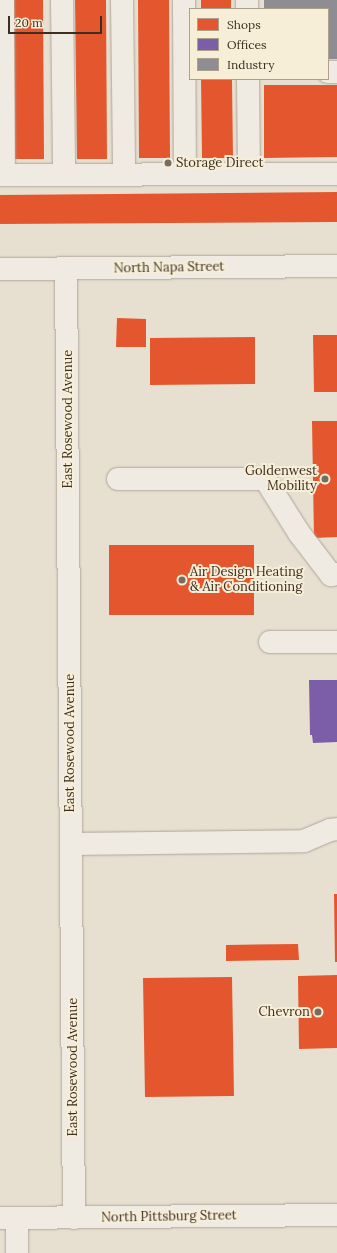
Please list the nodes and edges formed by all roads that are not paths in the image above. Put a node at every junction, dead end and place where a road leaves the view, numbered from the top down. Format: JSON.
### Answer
{"nodes":[{"id":1,"x":3,"y":0,"type":"edge"},
{"id":2,"x":62,"y":0,"type":"edge"},
{"id":3,"x":122,"y":0,"type":"edge"},
{"id":4,"x":184,"y":0,"type":"edge"},
{"id":5,"x":248,"y":80,"type":"edge"},
{"id":6,"x":124,"y":174,"type":"junction"},
{"id":7,"x":185,"y":174,"type":"junction"},
{"id":8,"x":249,"y":174,"type":"junction"},
{"id":9,"x":337,"y":174,"type":"edge"},
{"id":10,"x":2,"y":175,"type":"edge"},
{"id":11,"x":64,"y":175,"type":"junction"},
{"id":12,"x":337,"y":266,"type":"edge"},
{"id":13,"x":0,"y":269,"type":"edge"},
{"id":14,"x":66,"y":269,"type":"junction"},
{"id":15,"x":118,"y":479,"type":"dead end"},
{"id":16,"x":337,"y":574,"type":"edge"},
{"id":17,"x":270,"y":642,"type":"dead end"},
{"id":18,"x":337,"y":642,"type":"edge"},
{"id":19,"x":337,"y":829,"type":"edge"},
{"id":20,"x":71,"y":844,"type":"junction"},
{"id":21,"x":337,"y":1215,"type":"edge"},
{"id":22,"x":9,"y":1218,"type":"edge"},
{"id":23,"x":74,"y":1218,"type":"junction"},
{"id":24,"x":17,"y":1253,"type":"edge"}],
"edges":[{"from":1,"to":10,"type":"street"},
{"from":2,"to":11,"type":"street"},
{"from":3,"to":6,"type":"street"},
{"from":4,"to":7,"type":"street"},
{"from":5,"to":8,"type":"street"},
{"from":6,"to":7,"type":"street"},
{"from":6,"to":11,"type":"street"},
{"from":7,"to":8,"type":"street"},
{"from":8,"to":9,"type":"street"},
{"from":10,"to":11,"type":"street"},
{"from":12,"to":14,"type":"street","name":"North Napa Street"},
{"from":13,"to":14,"type":"street","name":"North Napa Street"},
{"from":14,"to":20,"type":"street","name":"East Rosewood Avenue"},
{"from":15,"to":16,"type":"street"},
{"from":17,"to":18,"type":"street"},
{"from":19,"to":20,"type":"street"},
{"from":20,"to":23,"type":"street","name":"East Rosewood Avenue"},
{"from":21,"to":23,"type":"street","name":"North Pittsburg Street"},
{"from":22,"to":23,"type":"street","name":"North Pittsburg Street"},
{"from":22,"to":24,"type":"street"}]}
